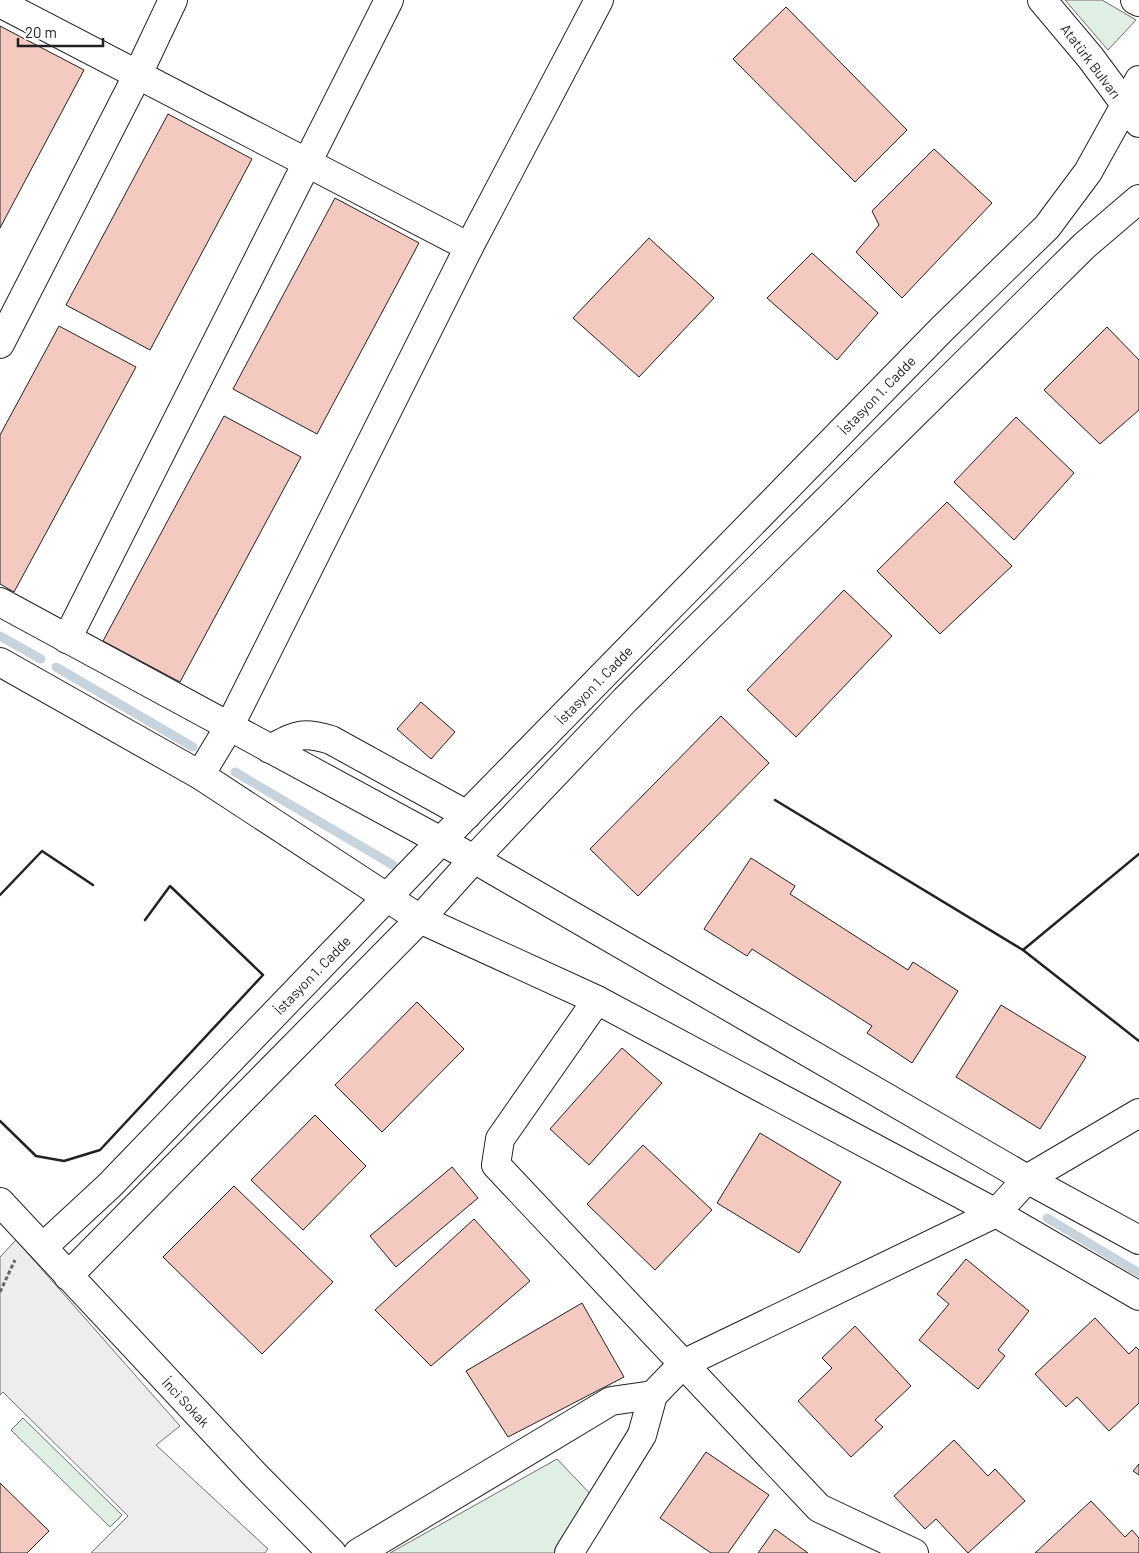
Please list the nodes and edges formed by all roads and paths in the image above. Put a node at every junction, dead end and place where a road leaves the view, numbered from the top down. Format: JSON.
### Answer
{"nodes":[{"id":1,"x":173,"y":0,"type":"edge"},
{"id":2,"x":389,"y":0,"type":"edge"},
{"id":3,"x":599,"y":0,"type":"edge"},
{"id":4,"x":1042,"y":0,"type":"edge"},
{"id":5,"x":1135,"y":0,"type":"edge"},
{"id":6,"x":1139,"y":2,"type":"edge"},
{"id":7,"x":0,"y":3,"type":"edge"},
{"id":8,"x":138,"y":74,"type":"junction"},
{"id":9,"x":1139,"y":80,"type":"edge"},
{"id":10,"x":1132,"y":115,"type":"edge"},
{"id":11,"x":308,"y":164,"type":"junction"},
{"id":12,"x":1139,"y":199,"type":"edge"},
{"id":13,"x":469,"y":247,"type":"junction"},
{"id":14,"x":0,"y":344,"type":"edge"},
{"id":15,"x":0,"y":602,"type":"edge"},
{"id":16,"x":67,"y":639,"type":"junction"},
{"id":17,"x":0,"y":662,"type":"edge"},
{"id":18,"x":229,"y":727,"type":"junction"},
{"id":19,"x":270,"y":750,"type":"junction"},
{"id":20,"x":200,"y":774,"type":"junction"},
{"id":21,"x":467,"y":815,"type":"junction"},
{"id":22,"x":441,"y":841,"type":"junction"},
{"id":23,"x":474,"y":859,"type":"junction"},
{"id":24,"x":388,"y":897,"type":"junction"},
{"id":25,"x":420,"y":919,"type":"junction"},
{"id":26,"x":597,"y":1000,"type":"junction"},
{"id":27,"x":1139,"y":1114,"type":"edge"},
{"id":28,"x":1027,"y":1179,"type":"junction"},
{"id":29,"x":0,"y":1202,"type":"edge"},
{"id":30,"x":996,"y":1213,"type":"junction"},
{"id":31,"x":1139,"y":1240,"type":"edge"},
{"id":32,"x":43,"y":1247,"type":"junction"},
{"id":33,"x":68,"y":1276,"type":"junction"},
{"id":34,"x":1139,"y":1296,"type":"edge"},
{"id":35,"x":683,"y":1364,"type":"junction"},
{"id":36,"x":653,"y":1396,"type":"junction"},
{"id":37,"x":332,"y":1553,"type":"edge"},
{"id":38,"x":358,"y":1553,"type":"edge"},
{"id":39,"x":569,"y":1553,"type":"edge"},
{"id":40,"x":914,"y":1553,"type":"edge"}],
"edges":[{"from":1,"to":8,"type":"street"},
{"from":2,"to":11,"type":"street"},
{"from":3,"to":13,"type":"street"},
{"from":4,"to":10,"type":"street","name":"Atatürk Bulvarı"},
{"from":5,"to":6,"type":"street"},
{"from":7,"to":8,"type":"street"},
{"from":8,"to":11,"type":"street"},
{"from":8,"to":14,"type":"street"},
{"from":9,"to":10,"type":"street","name":"İstasyon 1. Cadde"},
{"from":10,"to":21,"type":"street","name":"İstasyon 1. Cadde"},
{"from":11,"to":13,"type":"street"},
{"from":11,"to":16,"type":"street"},
{"from":12,"to":23,"type":"street"},
{"from":13,"to":18,"type":"street"},
{"from":15,"to":16,"type":"street"},
{"from":16,"to":18,"type":"street"},
{"from":17,"to":20,"type":"street"},
{"from":18,"to":19,"type":"street"},
{"from":18,"to":20,"type":"street"},
{"from":19,"to":21,"type":"street"},
{"from":19,"to":22,"type":"street"},
{"from":20,"to":24,"type":"street"},
{"from":21,"to":22,"type":"street","name":"İstasyon 1. Cadde"},
{"from":22,"to":23,"type":"street"},
{"from":22,"to":24,"type":"street","name":"İstasyon 1. Cadde"},
{"from":23,"to":25,"type":"street"},
{"from":23,"to":28,"type":"street"},
{"from":24,"to":25,"type":"street"},
{"from":24,"to":32,"type":"street","name":"İstasyon 1. Cadde"},
{"from":25,"to":26,"type":"street"},
{"from":25,"to":33,"type":"street"},
{"from":26,"to":30,"type":"street"},
{"from":26,"to":35,"type":"street"},
{"from":27,"to":28,"type":"street"},
{"from":28,"to":30,"type":"street"},
{"from":28,"to":31,"type":"street"},
{"from":29,"to":32,"type":"street","name":"İnci Sokak"},
{"from":30,"to":34,"type":"street"},
{"from":30,"to":35,"type":"street"},
{"from":32,"to":33,"type":"street","name":"İnci Sokak"},
{"from":33,"to":37,"type":"street","name":"İnci Sokak"},
{"from":35,"to":36,"type":"street"},
{"from":35,"to":40,"type":"street"},
{"from":36,"to":38,"type":"street"},
{"from":36,"to":39,"type":"street"}]}
